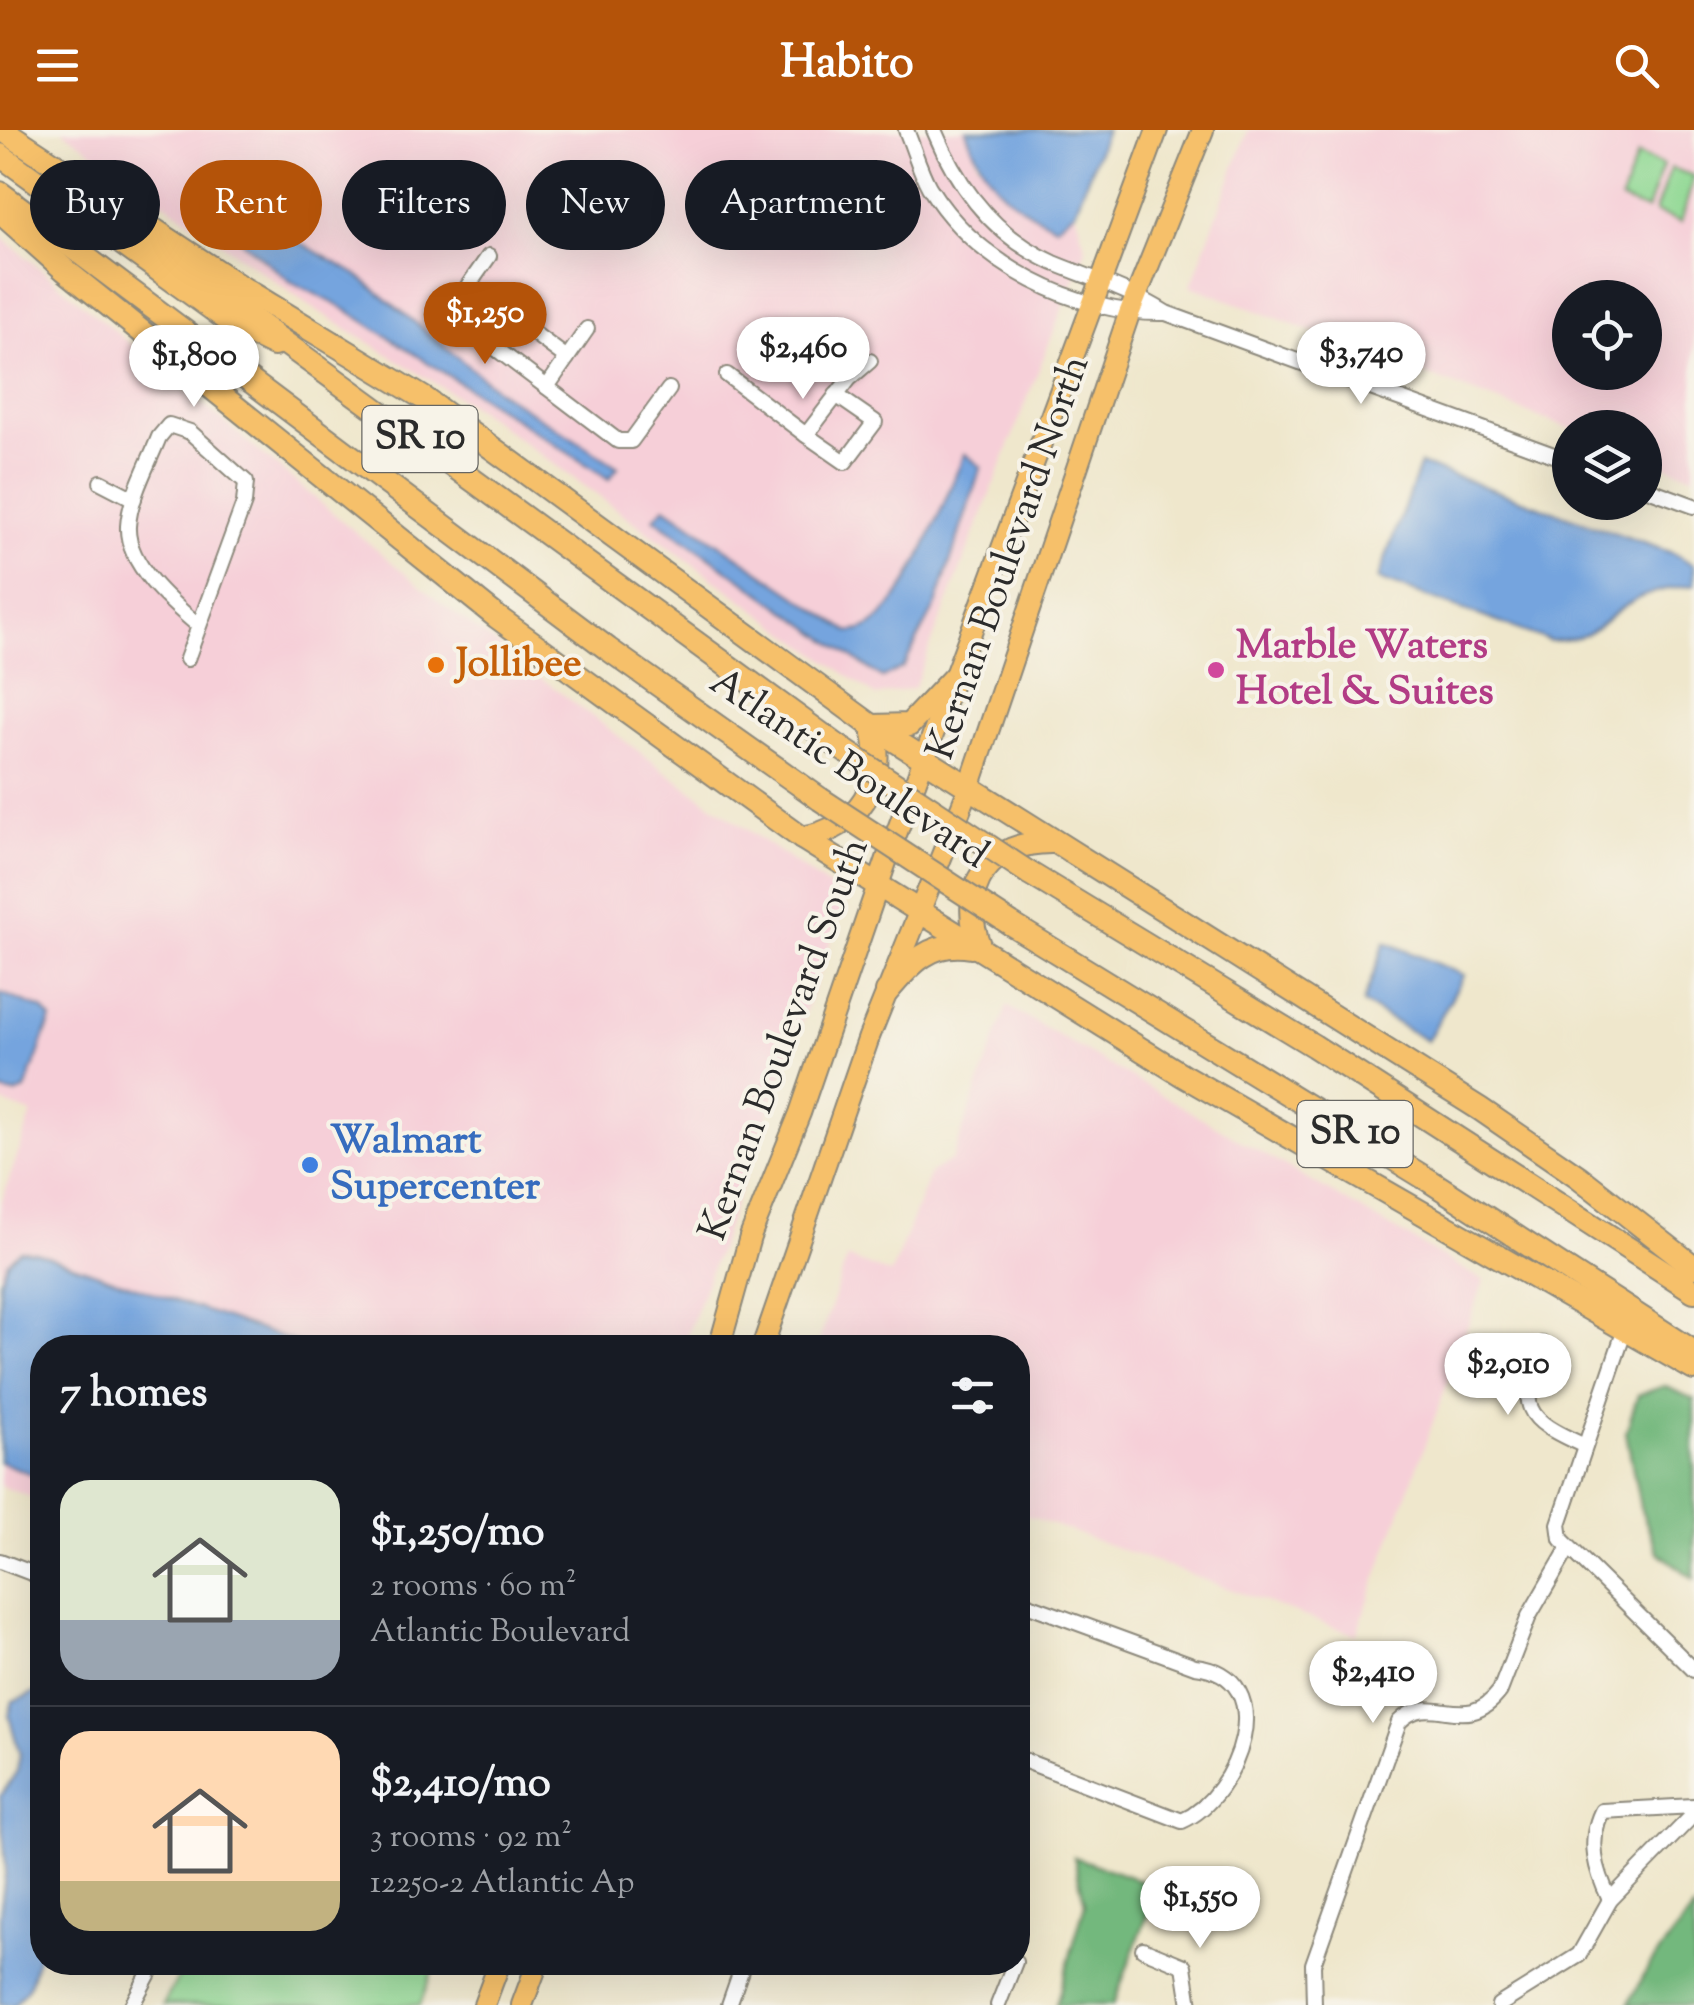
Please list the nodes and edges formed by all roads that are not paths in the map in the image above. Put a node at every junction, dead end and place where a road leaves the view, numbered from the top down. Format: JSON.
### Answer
{"nodes":[{"id":1,"x":906,"y":130,"type":"edge"},
{"id":2,"x":934,"y":130,"type":"edge"},
{"id":3,"x":1157,"y":130,"type":"edge"},
{"id":4,"x":1203,"y":130,"type":"edge"},
{"id":5,"x":2,"y":132,"type":"edge"},
{"id":6,"x":0,"y":155,"type":"edge"},
{"id":7,"x":0,"y":193,"type":"edge"},
{"id":8,"x":0,"y":212,"type":"edge"},
{"id":9,"x":489,"y":256,"type":"dead end"},
{"id":10,"x":1100,"y":278,"type":"junction"},
{"id":11,"x":468,"y":285,"type":"junction"},
{"id":12,"x":1091,"y":302,"type":"junction"},
{"id":13,"x":1133,"y":304,"type":"junction"},
{"id":14,"x":588,"y":329,"type":"dead end"},
{"id":15,"x":567,"y":358,"type":"junction"},
{"id":16,"x":870,"y":362,"type":"dead end"},
{"id":17,"x":331,"y":373,"type":"junction"},
{"id":18,"x":727,"y":375,"type":"dead end"},
{"id":19,"x":548,"y":387,"type":"junction"},
{"id":20,"x":669,"y":390,"type":"dead end"},
{"id":21,"x":836,"y":395,"type":"junction"},
{"id":22,"x":806,"y":435,"type":"junction"},
{"id":23,"x":1552,"y":454,"type":"edge"},
{"id":24,"x":101,"y":482,"type":"dead end"},
{"id":25,"x":1662,"y":494,"type":"edge"},
{"id":26,"x":134,"y":499,"type":"junction"},
{"id":27,"x":1694,"y":506,"type":"edge"},
{"id":28,"x":199,"y":626,"type":"junction"},
{"id":29,"x":187,"y":659,"type":"dead end"},
{"id":30,"x":959,"y":672,"type":"junction"},
{"id":31,"x":872,"y":726,"type":"junction"},
{"id":32,"x":924,"y":759,"type":"junction"},
{"id":33,"x":969,"y":788,"type":"junction"},
{"id":34,"x":802,"y":838,"type":"junction"},
{"id":35,"x":1055,"y":842,"type":"junction"},
{"id":36,"x":878,"y":884,"type":"junction"},
{"id":37,"x":920,"y":911,"type":"junction"},
{"id":38,"x":980,"y":948,"type":"junction"},
{"id":39,"x":887,"y":992,"type":"junction"},
{"id":40,"x":1694,"y":1267,"type":"edge"},
{"id":41,"x":1694,"y":1290,"type":"edge"},
{"id":42,"x":1624,"y":1332,"type":"junction"},
{"id":43,"x":723,"y":1335,"type":"edge"},
{"id":44,"x":767,"y":1335,"type":"edge"},
{"id":45,"x":1542,"y":1344,"type":"dead end"},
{"id":46,"x":1694,"y":1352,"type":"edge"},
{"id":47,"x":1694,"y":1368,"type":"edge"},
{"id":48,"x":1584,"y":1446,"type":"junction"},
{"id":49,"x":1568,"y":1549,"type":"junction"},
{"id":50,"x":0,"y":1562,"type":"edge"},
{"id":51,"x":30,"y":1572,"type":"edge"},
{"id":52,"x":1030,"y":1605,"type":"edge"},
{"id":53,"x":1694,"y":1670,"type":"edge"},
{"id":54,"x":1030,"y":1763,"type":"edge"},
{"id":55,"x":1694,"y":1806,"type":"edge"},
{"id":56,"x":1694,"y":1814,"type":"edge"},
{"id":57,"x":1610,"y":1900,"type":"junction"},
{"id":58,"x":1143,"y":1949,"type":"dead end"},
{"id":59,"x":1188,"y":1974,"type":"junction"},
{"id":60,"x":149,"y":1975,"type":"edge"},
{"id":61,"x":495,"y":1975,"type":"edge"},
{"id":62,"x":533,"y":1975,"type":"edge"},
{"id":63,"x":739,"y":1975,"type":"edge"},
{"id":64,"x":1009,"y":1975,"type":"edge"},
{"id":65,"x":132,"y":2005,"type":"edge"},
{"id":66,"x":484,"y":2005,"type":"edge"},
{"id":67,"x":522,"y":2005,"type":"edge"},
{"id":68,"x":729,"y":2005,"type":"edge"},
{"id":69,"x":998,"y":2005,"type":"edge"},
{"id":70,"x":1177,"y":2005,"type":"edge"},
{"id":71,"x":1190,"y":2005,"type":"edge"},
{"id":72,"x":1314,"y":2005,"type":"edge"},
{"id":73,"x":1499,"y":2005,"type":"edge"}],
"edges":[{"from":1,"to":12,"type":"street"},
{"from":2,"to":10,"type":"street"},
{"from":3,"to":10,"type":"main road","name":"Kernan Boulevard North"},
{"from":4,"to":13,"type":"main road","name":"Kernan Boulevard North"},
{"from":5,"to":17,"type":"highway","name":"Atlantic Boulevard","number":"SR 10"},
{"from":5,"to":31,"type":"highway"},
{"from":6,"to":17,"type":"highway"},
{"from":7,"to":46,"type":"highway","name":"Atlantic Boulevard","number":"SR 10","bridge":true},
{"from":8,"to":34,"type":"highway"},
{"from":9,"to":11,"type":"street"},
{"from":10,"to":12,"type":"main road","name":"Kernan Boulevard North"},
{"from":10,"to":13,"type":"street"},
{"from":11,"to":15,"type":"street"},
{"from":11,"to":19,"type":"street"},
{"from":12,"to":13,"type":"street"},
{"from":12,"to":30,"type":"main road","name":"Kernan Boulevard North"},
{"from":13,"to":23,"type":"street"},
{"from":13,"to":33,"type":"main road","name":"Kernan Boulevard North"},
{"from":14,"to":15,"type":"street"},
{"from":15,"to":19,"type":"street"},
{"from":16,"to":21,"type":"street"},
{"from":17,"to":41,"type":"highway","name":"Atlantic Boulevard","number":"SR 10","bridge":true},
{"from":18,"to":22,"type":"street"},
{"from":19,"to":20,"type":"street"},
{"from":21,"to":22,"type":"street"},
{"from":21,"to":22,"type":"street"},
{"from":24,"to":26,"type":"street"},
{"from":25,"to":27,"type":"street"},
{"from":26,"to":28,"type":"street"},
{"from":26,"to":28,"type":"street"},
{"from":28,"to":29,"type":"street"},
{"from":30,"to":31,"type":"highway"},
{"from":30,"to":32,"type":"main road","name":"Kernan Boulevard North"},
{"from":31,"to":32,"type":"highway"},
{"from":31,"to":34,"type":"highway"},
{"from":32,"to":33,"type":"highway"},
{"from":32,"to":36,"type":"main road","name":"Kernan Boulevard South"},
{"from":33,"to":35,"type":"highway"},
{"from":33,"to":37,"type":"main road","name":"Kernan Boulevard North"},
{"from":34,"to":36,"type":"highway"},
{"from":35,"to":38,"type":"highway"},
{"from":35,"to":40,"type":"highway"},
{"from":36,"to":37,"type":"highway"},
{"from":36,"to":43,"type":"main road","name":"Kernan Boulevard South"},
{"from":37,"to":38,"type":"highway"},
{"from":37,"to":39,"type":"main road","name":"Kernan Boulevard North"},
{"from":38,"to":39,"type":"highway"},
{"from":38,"to":42,"type":"highway"},
{"from":39,"to":44,"type":"main road","name":"Kernan Boulevard North"},
{"from":42,"to":47,"type":"highway"},
{"from":42,"to":48,"type":"street"},
{"from":45,"to":48,"type":"street"},
{"from":48,"to":49,"type":"street"},
{"from":49,"to":53,"type":"street"},
{"from":49,"to":72,"type":"street"},
{"from":50,"to":51,"type":"street"},
{"from":52,"to":54,"type":"street"},
{"from":55,"to":57,"type":"street"},
{"from":56,"to":57,"type":"street"},
{"from":57,"to":73,"type":"street"},
{"from":58,"to":59,"type":"street"},
{"from":59,"to":70,"type":"street"},
{"from":59,"to":71,"type":"street"},
{"from":60,"to":65,"type":"street"},
{"from":61,"to":66,"type":"main road"},
{"from":62,"to":67,"type":"main road"},
{"from":63,"to":68,"type":"street"},
{"from":64,"to":69,"type":"street"}]}
